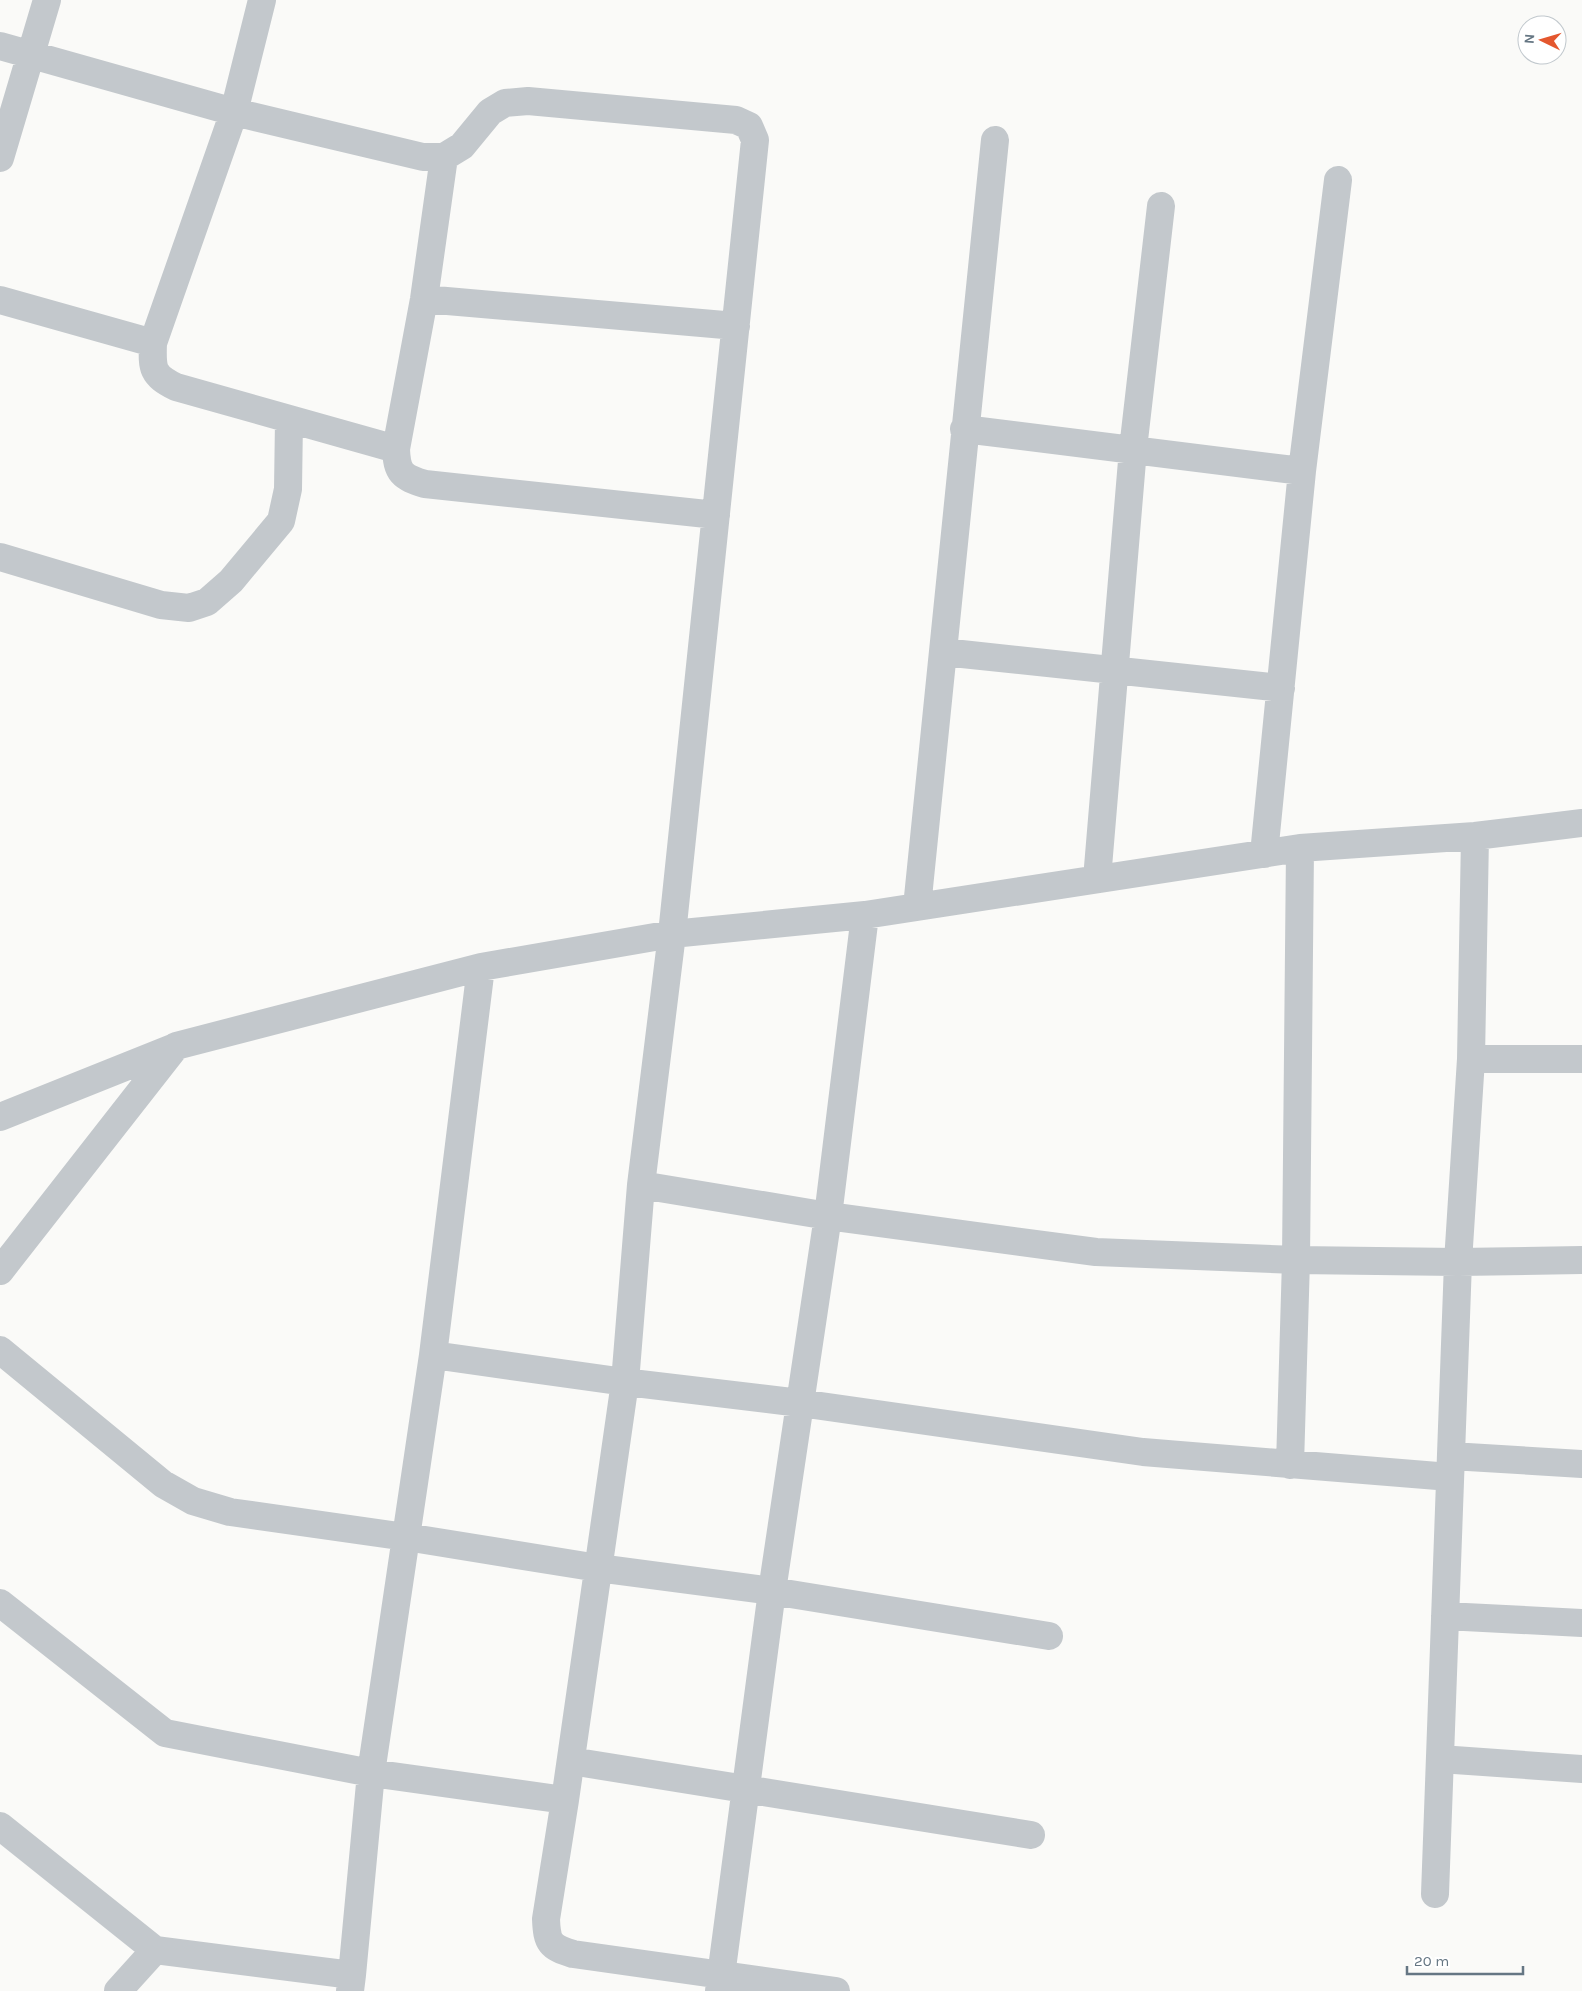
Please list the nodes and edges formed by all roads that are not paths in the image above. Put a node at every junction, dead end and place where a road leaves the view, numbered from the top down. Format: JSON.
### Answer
{"nodes":[{"id":1,"x":47,"y":0,"type":"edge"},
{"id":2,"x":262,"y":0,"type":"edge"},
{"id":3,"x":0,"y":46,"type":"edge"},
{"id":4,"x":30,"y":54,"type":"junction"},
{"id":5,"x":234,"y":112,"type":"junction"},
{"id":6,"x":996,"y":140,"type":"dead end"},
{"id":7,"x":444,"y":157,"type":"junction"},
{"id":8,"x":0,"y":158,"type":"edge"},
{"id":9,"x":1338,"y":180,"type":"dead end"},
{"id":10,"x":1161,"y":206,"type":"dead end"},
{"id":11,"x":424,"y":299,"type":"junction"},
{"id":12,"x":0,"y":300,"type":"edge"},
{"id":13,"x":736,"y":326,"type":"junction"},
{"id":14,"x":153,"y":343,"type":"junction"},
{"id":15,"x":288,"y":420,"type":"junction"},
{"id":16,"x":964,"y":429,"type":"junction"},
{"id":17,"x":396,"y":449,"type":"junction"},
{"id":18,"x":1133,"y":449,"type":"junction"},
{"id":19,"x":1302,"y":471,"type":"junction"},
{"id":20,"x":716,"y":514,"type":"junction"},
{"id":21,"x":0,"y":557,"type":"edge"},
{"id":22,"x":943,"y":652,"type":"junction"},
{"id":23,"x":1114,"y":670,"type":"junction"},
{"id":24,"x":1281,"y":688,"type":"junction"},
{"id":25,"x":1582,"y":823,"type":"edge"},
{"id":26,"x":1475,"y":836,"type":"junction"},
{"id":27,"x":1300,"y":848,"type":"junction"},
{"id":28,"x":1264,"y":854,"type":"junction"},
{"id":29,"x":1097,"y":879,"type":"junction"},
{"id":30,"x":918,"y":907,"type":"junction"},
{"id":31,"x":865,"y":914,"type":"junction"},
{"id":32,"x":672,"y":934,"type":"junction"},
{"id":33,"x":481,"y":967,"type":"junction"},
{"id":34,"x":176,"y":1046,"type":"junction"},
{"id":35,"x":1471,"y":1059,"type":"junction"},
{"id":36,"x":1582,"y":1060,"type":"edge"},
{"id":37,"x":0,"y":1117,"type":"edge"},
{"id":38,"x":641,"y":1185,"type":"junction"},
{"id":39,"x":828,"y":1216,"type":"junction"},
{"id":40,"x":1296,"y":1260,"type":"junction"},
{"id":41,"x":1582,"y":1260,"type":"edge"},
{"id":42,"x":1458,"y":1262,"type":"junction"},
{"id":43,"x":0,"y":1271,"type":"edge"},
{"id":44,"x":0,"y":1350,"type":"edge"},
{"id":45,"x":433,"y":1354,"type":"junction"},
{"id":46,"x":625,"y":1382,"type":"junction"},
{"id":47,"x":800,"y":1403,"type":"junction"},
{"id":48,"x":1290,"y":1464,"type":"junction"},
{"id":49,"x":1582,"y":1464,"type":"edge"},
{"id":50,"x":1451,"y":1467,"type":"junction"},
{"id":51,"x":406,"y":1537,"type":"junction"},
{"id":52,"x":598,"y":1568,"type":"junction"},
{"id":53,"x":772,"y":1591,"type":"junction"},
{"id":54,"x":0,"y":1603,"type":"edge"},
{"id":55,"x":1445,"y":1616,"type":"junction"},
{"id":56,"x":1582,"y":1623,"type":"edge"},
{"id":57,"x":1049,"y":1636,"type":"dead end"},
{"id":58,"x":1440,"y":1759,"type":"junction"},
{"id":59,"x":571,"y":1761,"type":"junction"},
{"id":60,"x":1582,"y":1769,"type":"edge"},
{"id":61,"x":371,"y":1773,"type":"junction"},
{"id":62,"x":746,"y":1789,"type":"junction"},
{"id":63,"x":565,"y":1800,"type":"junction"},
{"id":64,"x":0,"y":1826,"type":"edge"},
{"id":65,"x":1031,"y":1835,"type":"dead end"},
{"id":66,"x":1435,"y":1894,"type":"dead end"},
{"id":67,"x":155,"y":1950,"type":"junction"},
{"id":68,"x":351,"y":1983,"type":"edge"},
{"id":69,"x":720,"y":1983,"type":"edge"},
{"id":70,"x":118,"y":1991,"type":"edge"},
{"id":71,"x":836,"y":1991,"type":"edge"}],
"edges":[{"from":1,"to":4,"type":"street"},
{"from":2,"to":5,"type":"street"},
{"from":3,"to":4,"type":"street"},
{"from":4,"to":5,"type":"street"},
{"from":4,"to":8,"type":"street"},
{"from":5,"to":7,"type":"street"},
{"from":5,"to":14,"type":"street"},
{"from":6,"to":16,"type":"street"},
{"from":7,"to":11,"type":"street"},
{"from":7,"to":13,"type":"street"},
{"from":9,"to":19,"type":"street"},
{"from":10,"to":18,"type":"street"},
{"from":11,"to":13,"type":"street"},
{"from":11,"to":17,"type":"street"},
{"from":12,"to":14,"type":"street"},
{"from":13,"to":20,"type":"street"},
{"from":14,"to":15,"type":"street"},
{"from":15,"to":17,"type":"street"},
{"from":15,"to":21,"type":"street"},
{"from":16,"to":18,"type":"street"},
{"from":16,"to":22,"type":"street"},
{"from":17,"to":20,"type":"street"},
{"from":18,"to":19,"type":"street"},
{"from":18,"to":23,"type":"street"},
{"from":19,"to":24,"type":"street"},
{"from":20,"to":32,"type":"street"},
{"from":22,"to":23,"type":"street"},
{"from":22,"to":30,"type":"street"},
{"from":23,"to":24,"type":"street"},
{"from":23,"to":29,"type":"street"},
{"from":24,"to":28,"type":"street"},
{"from":25,"to":26,"type":"street"},
{"from":26,"to":27,"type":"street"},
{"from":26,"to":35,"type":"street"},
{"from":27,"to":28,"type":"street"},
{"from":27,"to":40,"type":"street"},
{"from":28,"to":29,"type":"street"},
{"from":29,"to":30,"type":"street"},
{"from":30,"to":31,"type":"street"},
{"from":31,"to":32,"type":"street"},
{"from":31,"to":39,"type":"street"},
{"from":32,"to":33,"type":"street"},
{"from":32,"to":38,"type":"street"},
{"from":33,"to":34,"type":"street"},
{"from":33,"to":45,"type":"street"},
{"from":34,"to":37,"type":"street"},
{"from":34,"to":43,"type":"street"},
{"from":35,"to":36,"type":"street"},
{"from":35,"to":42,"type":"street"},
{"from":38,"to":39,"type":"street"},
{"from":38,"to":46,"type":"street"},
{"from":39,"to":40,"type":"street"},
{"from":39,"to":47,"type":"street"},
{"from":40,"to":42,"type":"street"},
{"from":40,"to":48,"type":"street"},
{"from":41,"to":42,"type":"street"},
{"from":42,"to":50,"type":"street"},
{"from":44,"to":51,"type":"street"},
{"from":45,"to":46,"type":"street"},
{"from":45,"to":51,"type":"street"},
{"from":46,"to":47,"type":"street"},
{"from":46,"to":52,"type":"street"},
{"from":47,"to":48,"type":"street"},
{"from":47,"to":53,"type":"street"},
{"from":48,"to":50,"type":"street"},
{"from":49,"to":50,"type":"street"},
{"from":50,"to":55,"type":"street"},
{"from":51,"to":52,"type":"street"},
{"from":51,"to":61,"type":"street"},
{"from":52,"to":53,"type":"street"},
{"from":52,"to":59,"type":"street"},
{"from":53,"to":57,"type":"street"},
{"from":53,"to":62,"type":"street"},
{"from":54,"to":61,"type":"street"},
{"from":55,"to":56,"type":"street"},
{"from":55,"to":58,"type":"street"},
{"from":58,"to":60,"type":"street"},
{"from":58,"to":66,"type":"street"},
{"from":59,"to":62,"type":"street"},
{"from":59,"to":63,"type":"street"},
{"from":61,"to":63,"type":"street"},
{"from":61,"to":68,"type":"street"},
{"from":62,"to":65,"type":"street"},
{"from":62,"to":69,"type":"street"},
{"from":63,"to":69,"type":"street"},
{"from":64,"to":67,"type":"street"},
{"from":67,"to":68,"type":"street"},
{"from":67,"to":70,"type":"street"},
{"from":69,"to":71,"type":"street"}]}
